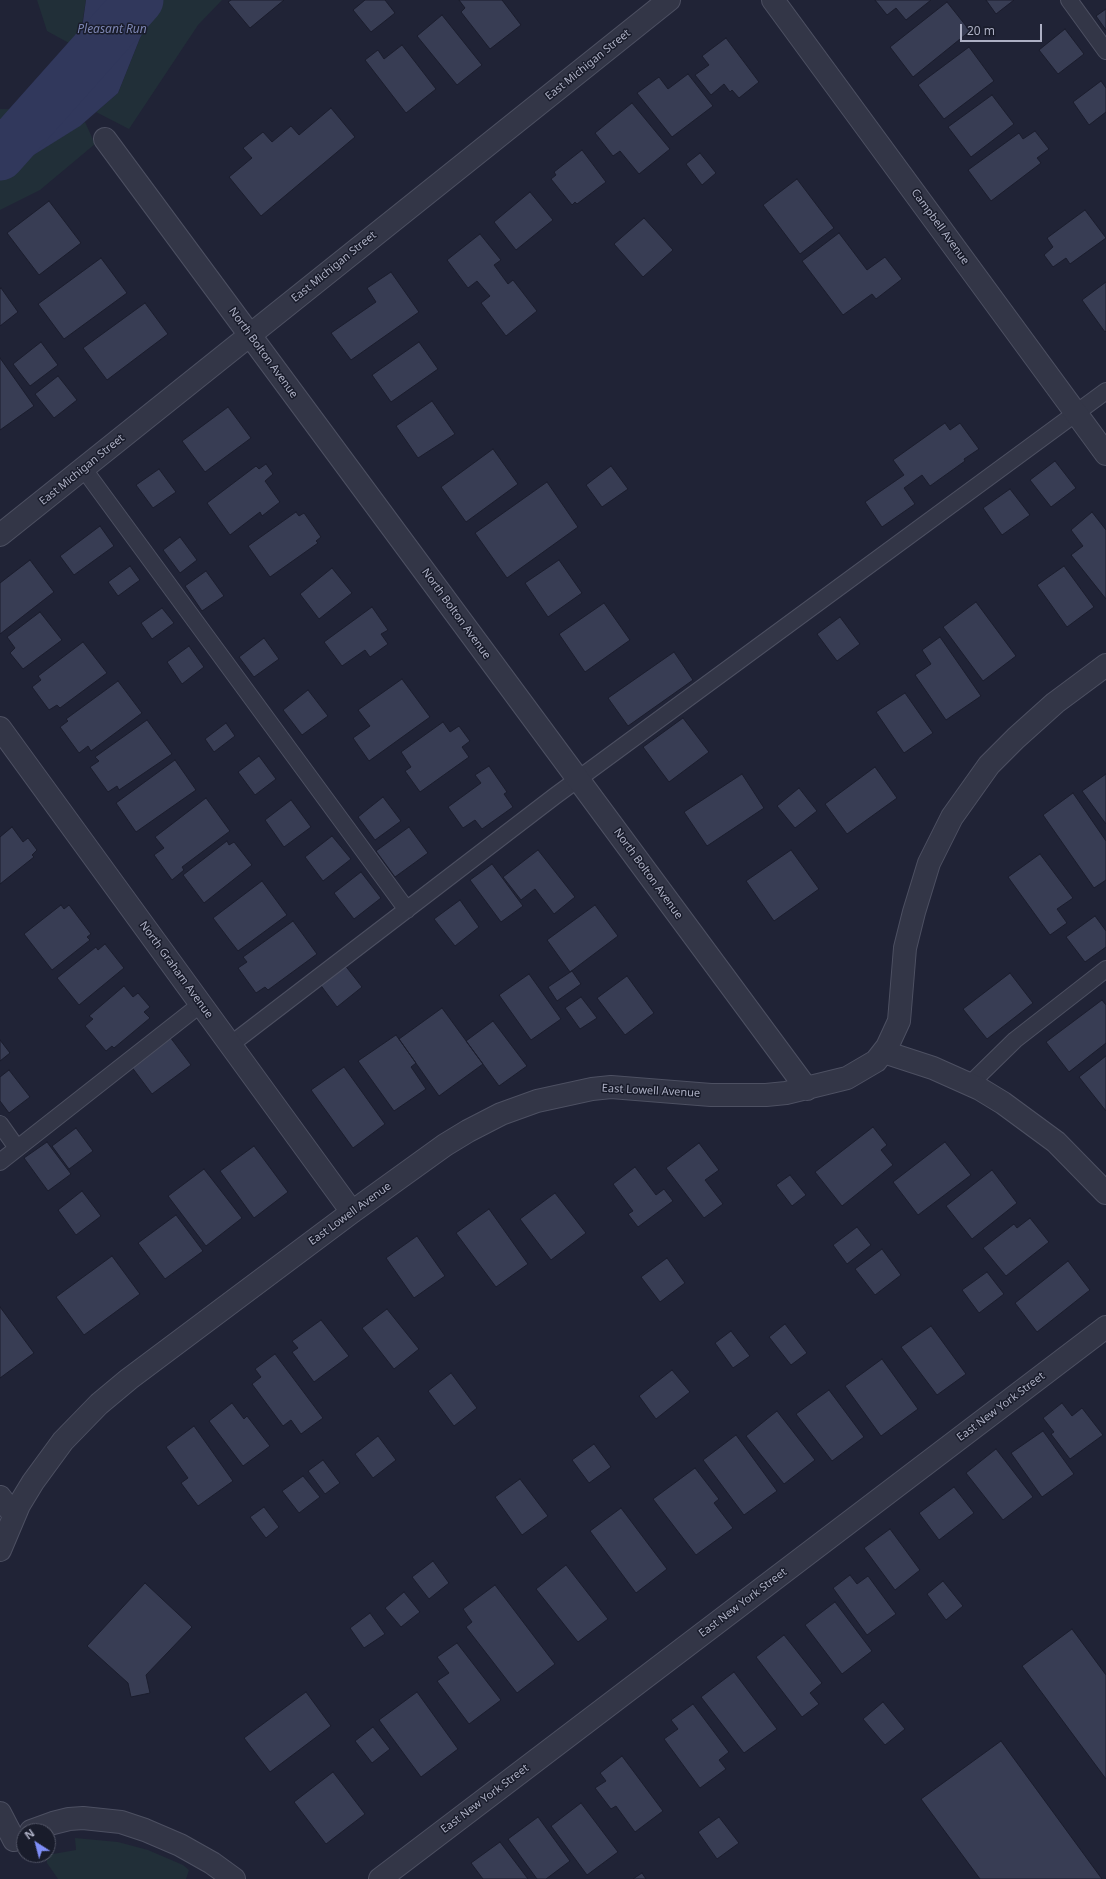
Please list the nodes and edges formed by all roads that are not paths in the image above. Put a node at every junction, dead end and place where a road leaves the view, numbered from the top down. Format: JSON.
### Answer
{"nodes":[{"id":1,"x":669,"y":0,"type":"edge"},
{"id":2,"x":773,"y":0,"type":"edge"},
{"id":3,"x":1069,"y":0,"type":"edge"},
{"id":4,"x":1106,"y":51,"type":"edge"},
{"id":5,"x":105,"y":139,"type":"dead end"},
{"id":6,"x":250,"y":335,"type":"junction"},
{"id":7,"x":1106,"y":391,"type":"edge"},
{"id":8,"x":1076,"y":413,"type":"junction"},
{"id":9,"x":1106,"y":454,"type":"edge"},
{"id":10,"x":83,"y":468,"type":"junction"},
{"id":11,"x":0,"y":535,"type":"edge"},
{"id":12,"x":1106,"y":666,"type":"edge"},
{"id":13,"x":0,"y":728,"type":"edge"},
{"id":14,"x":578,"y":779,"type":"junction"},
{"id":15,"x":407,"y":910,"type":"junction"},
{"id":16,"x":1106,"y":970,"type":"edge"},
{"id":17,"x":201,"y":1004,"type":"junction"},
{"id":18,"x":230,"y":1045,"type":"junction"},
{"id":19,"x":884,"y":1052,"type":"junction"},
{"id":20,"x":969,"y":1085,"type":"junction"},
{"id":21,"x":807,"y":1089,"type":"junction"},
{"id":22,"x":0,"y":1124,"type":"edge"},
{"id":23,"x":17,"y":1148,"type":"junction"},
{"id":24,"x":0,"y":1162,"type":"edge"},
{"id":25,"x":1106,"y":1193,"type":"edge"},
{"id":26,"x":352,"y":1212,"type":"junction"},
{"id":27,"x":1106,"y":1327,"type":"edge"},
{"id":28,"x":0,"y":1497,"type":"edge"},
{"id":29,"x":14,"y":1515,"type":"junction"},
{"id":30,"x":0,"y":1550,"type":"edge"},
{"id":31,"x":0,"y":1813,"type":"edge"},
{"id":32,"x":14,"y":1837,"type":"edge"},
{"id":33,"x":234,"y":1879,"type":"edge"},
{"id":34,"x":380,"y":1879,"type":"edge"}],
"edges":[{"from":1,"to":6,"type":"street","name":"East Michigan Street"},
{"from":2,"to":8,"type":"street","name":"Campbell Avenue"},
{"from":3,"to":4,"type":"lane"},
{"from":5,"to":6,"type":"street","name":"North Bolton Avenue"},
{"from":6,"to":10,"type":"street","name":"East Michigan Street"},
{"from":6,"to":14,"type":"street","name":"North Bolton Avenue"},
{"from":7,"to":8,"type":"lane"},
{"from":8,"to":9,"type":"street","name":"Campbell Avenue"},
{"from":8,"to":14,"type":"lane"},
{"from":10,"to":11,"type":"street","name":"East Michigan Street"},
{"from":10,"to":15,"type":"lane"},
{"from":12,"to":19,"type":"street"},
{"from":13,"to":17,"type":"street","name":"North Graham Avenue"},
{"from":14,"to":15,"type":"lane"},
{"from":14,"to":21,"type":"street","name":"North Bolton Avenue"},
{"from":15,"to":18,"type":"lane"},
{"from":16,"to":20,"type":"lane"},
{"from":17,"to":18,"type":"street","name":"North Graham Avenue"},
{"from":17,"to":23,"type":"lane"},
{"from":18,"to":26,"type":"street","name":"North Graham Avenue"},
{"from":19,"to":20,"type":"street"},
{"from":19,"to":21,"type":"street","name":"East Lowell Avenue"},
{"from":20,"to":25,"type":"street"},
{"from":21,"to":26,"type":"street","name":"East Lowell Avenue"},
{"from":22,"to":23,"type":"lane"},
{"from":23,"to":24,"type":"lane"},
{"from":26,"to":29,"type":"street","name":"East Lowell Avenue"},
{"from":27,"to":34,"type":"street","name":"East New York Street"},
{"from":28,"to":29,"type":"street"},
{"from":29,"to":30,"type":"street","name":"East Lowell Avenue"},
{"from":31,"to":32,"type":"street"},
{"from":32,"to":33,"type":"street"}]}
